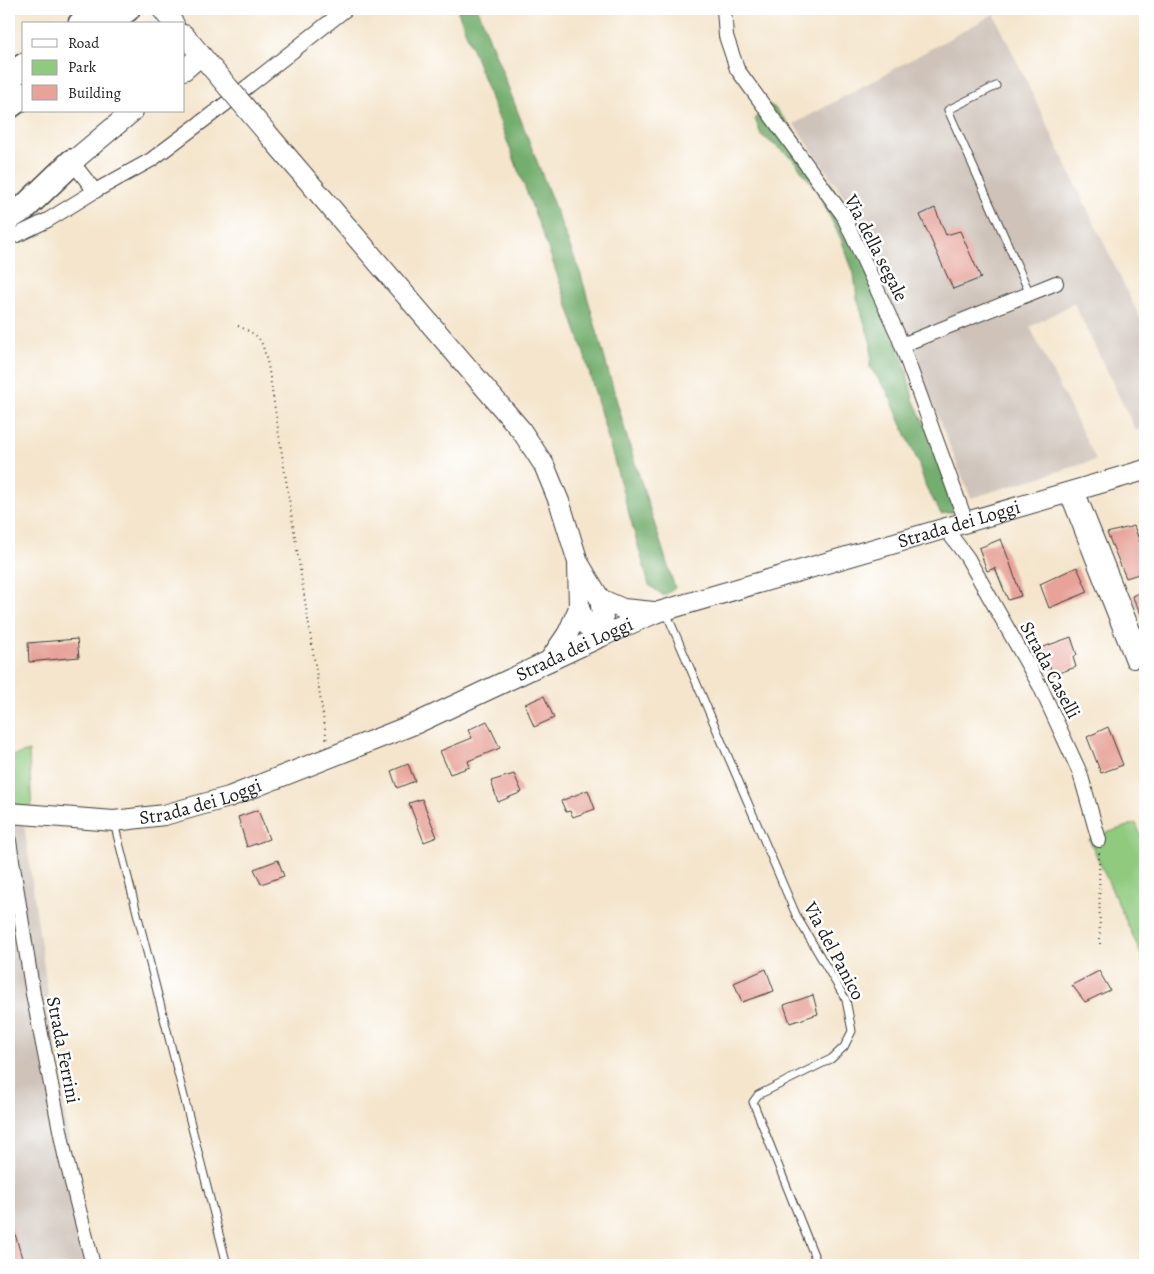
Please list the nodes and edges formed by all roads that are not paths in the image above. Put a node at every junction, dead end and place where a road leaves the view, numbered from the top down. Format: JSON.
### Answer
{"nodes":[{"id":1,"x":346,"y":9,"type":"edge"},
{"id":2,"x":724,"y":9,"type":"edge"},
{"id":3,"x":111,"y":17,"type":"edge"},
{"id":4,"x":90,"y":22,"type":"edge"},
{"id":5,"x":185,"y":37,"type":"edge"},
{"id":6,"x":201,"y":56,"type":"junction"},
{"id":7,"x":22,"y":67,"type":"edge"},
{"id":8,"x":185,"y":69,"type":"edge"},
{"id":9,"x":9,"y":77,"type":"edge"},
{"id":10,"x":22,"y":85,"type":"edge"},
{"id":11,"x":996,"y":86,"type":"dead end"},
{"id":12,"x":9,"y":95,"type":"edge"},
{"id":13,"x":22,"y":96,"type":"edge"},
{"id":14,"x":9,"y":106,"type":"edge"},
{"id":15,"x":133,"y":112,"type":"edge"},
{"id":16,"x":72,"y":162,"type":"junction"},
{"id":17,"x":95,"y":191,"type":"junction"},
{"id":18,"x":9,"y":217,"type":"edge"},
{"id":19,"x":9,"y":237,"type":"edge"},
{"id":20,"x":1056,"y":283,"type":"dead end"},
{"id":21,"x":1030,"y":294,"type":"junction"},
{"id":22,"x":902,"y":345,"type":"junction"},
{"id":23,"x":1145,"y":470,"type":"edge"},
{"id":24,"x":1072,"y":491,"type":"junction"},
{"id":25,"x":966,"y":522,"type":"junction"},
{"id":26,"x":944,"y":528,"type":"junction"},
{"id":27,"x":578,"y":562,"type":"junction"},
{"id":28,"x":600,"y":599,"type":"junction"},
{"id":29,"x":579,"y":608,"type":"junction"},
{"id":30,"x":660,"y":611,"type":"junction"},
{"id":31,"x":600,"y":637,"type":"junction"},
{"id":32,"x":549,"y":660,"type":"junction"},
{"id":33,"x":1139,"y":661,"type":"edge"},
{"id":34,"x":9,"y":813,"type":"edge"},
{"id":35,"x":114,"y":820,"type":"junction"},
{"id":36,"x":9,"y":840,"type":"edge"},
{"id":37,"x":1099,"y":840,"type":"road end"},
{"id":38,"x":91,"y":1265,"type":"edge"},
{"id":39,"x":227,"y":1265,"type":"edge"},
{"id":40,"x":818,"y":1265,"type":"edge"}],
"edges":[{"from":1,"to":17,"type":"street"},
{"from":2,"to":22,"type":"street","name":"Via della segale"},
{"from":3,"to":4,"type":"highway"},
{"from":5,"to":6,"type":"street"},
{"from":6,"to":8,"type":"street"},
{"from":6,"to":27,"type":"street","bridge":true},
{"from":7,"to":9,"type":"highway"},
{"from":10,"to":12,"type":"highway"},
{"from":11,"to":21,"type":"lane"},
{"from":13,"to":14,"type":"highway"},
{"from":15,"to":16,"type":"street"},
{"from":16,"to":17,"type":"street"},
{"from":16,"to":18,"type":"highway"},
{"from":17,"to":19,"type":"street"},
{"from":20,"to":21,"type":"street"},
{"from":21,"to":22,"type":"street"},
{"from":22,"to":25,"type":"street","name":"Via della segale"},
{"from":23,"to":24,"type":"street","name":"Strada dei Loggi"},
{"from":24,"to":25,"type":"street","name":"Strada dei Loggi"},
{"from":24,"to":33,"type":"street"},
{"from":25,"to":26,"type":"street","name":"Strada dei Loggi"},
{"from":26,"to":30,"type":"street","name":"Strada dei Loggi"},
{"from":26,"to":37,"type":"street","name":"Strada Caselli"},
{"from":27,"to":28,"type":"street"},
{"from":27,"to":29,"type":"street"},
{"from":28,"to":30,"type":"street"},
{"from":28,"to":31,"type":"street"},
{"from":29,"to":31,"type":"street"},
{"from":29,"to":32,"type":"street"},
{"from":30,"to":31,"type":"street","name":"Strada dei Loggi"},
{"from":30,"to":40,"type":"lane","name":"Via del Panico"},
{"from":31,"to":32,"type":"street","name":"Strada dei Loggi"},
{"from":32,"to":35,"type":"street","name":"Strada dei Loggi"},
{"from":34,"to":35,"type":"street","name":"Strada dei Loggi"},
{"from":35,"to":39,"type":"lane"},
{"from":36,"to":38,"type":"street","name":"Strada Ferrini"}]}
